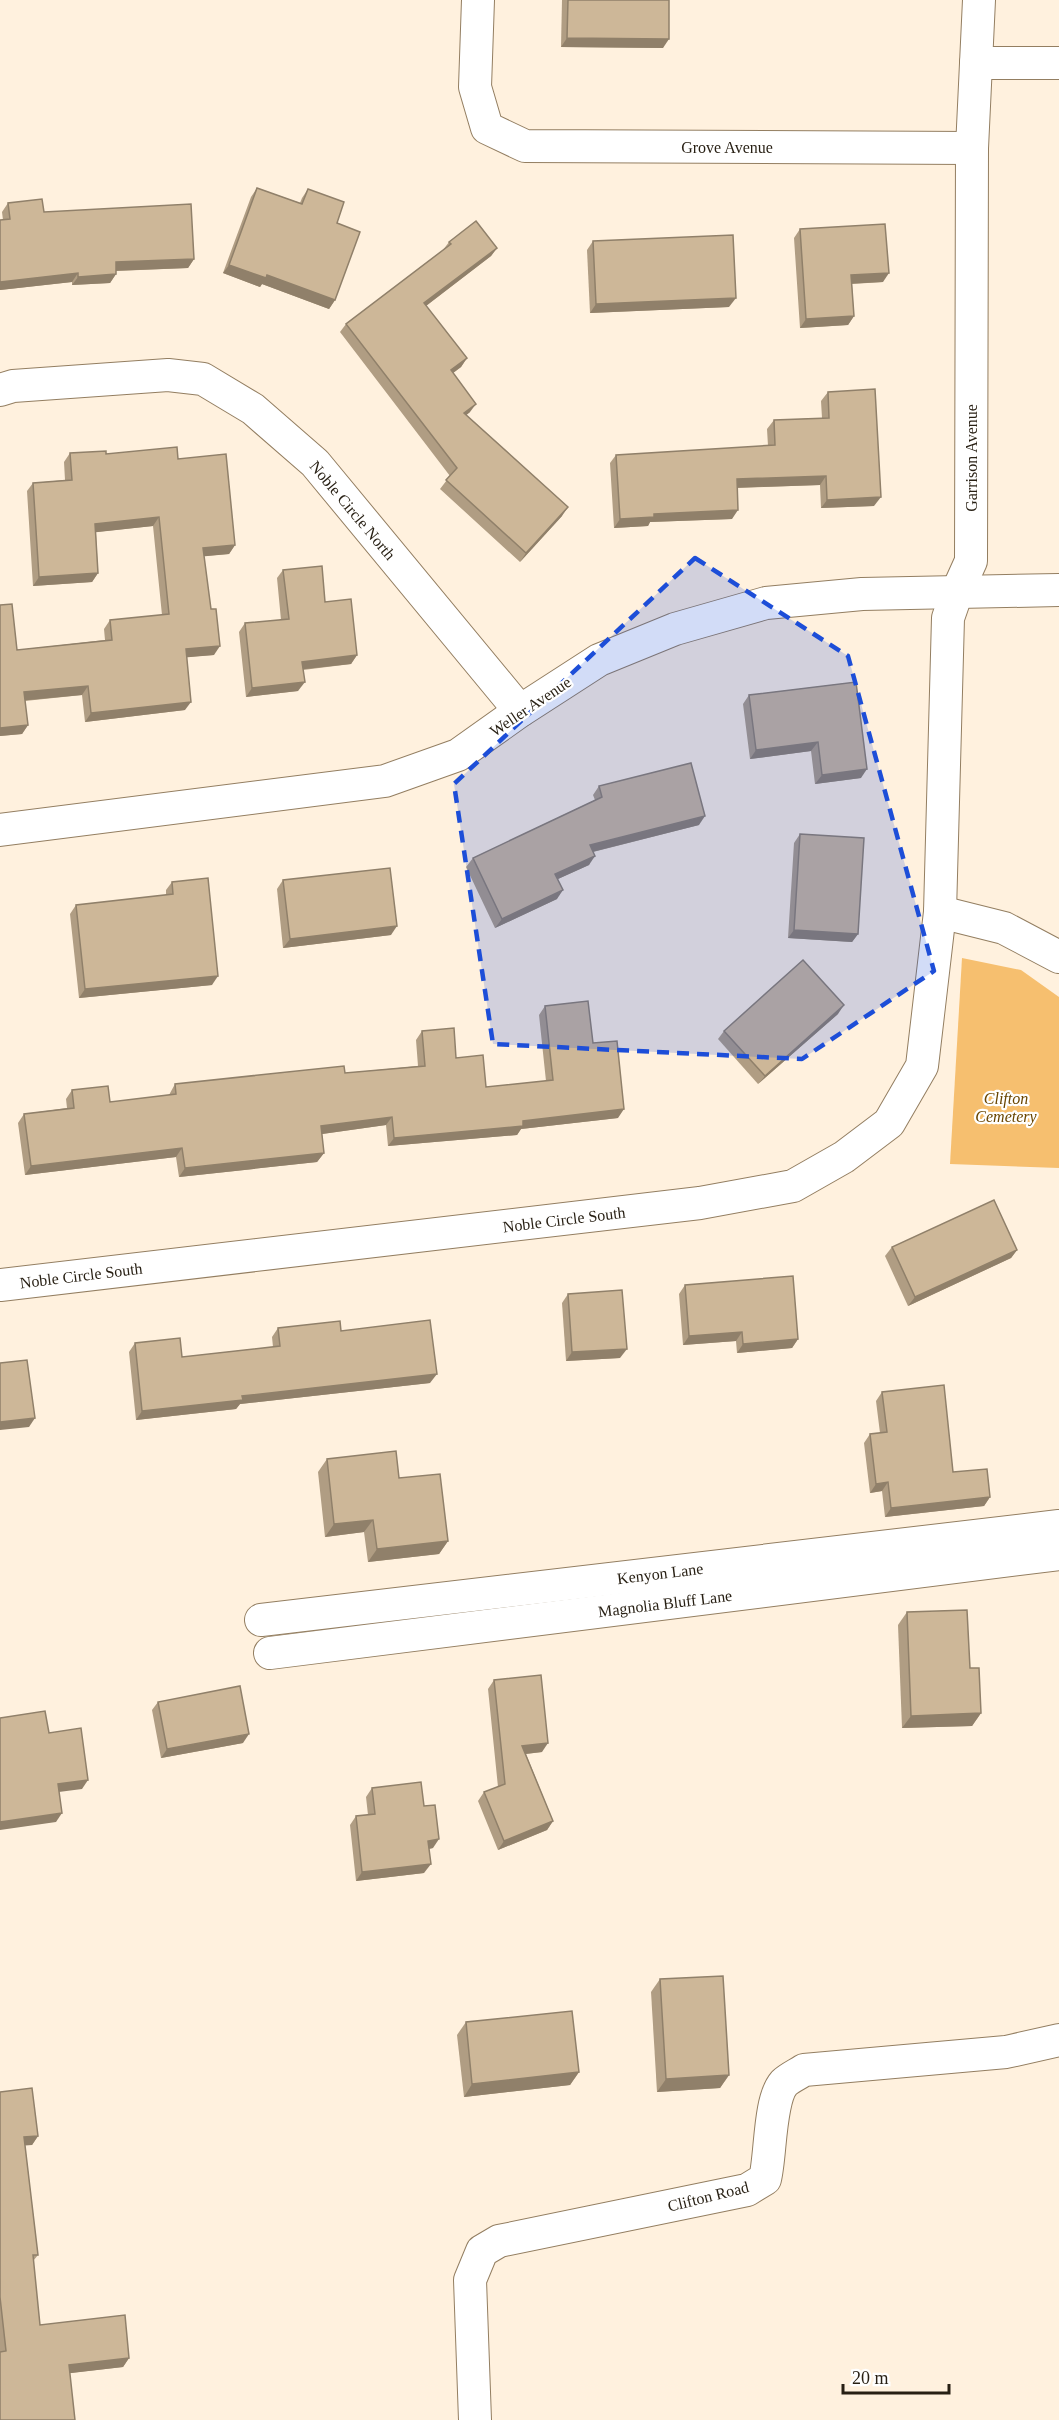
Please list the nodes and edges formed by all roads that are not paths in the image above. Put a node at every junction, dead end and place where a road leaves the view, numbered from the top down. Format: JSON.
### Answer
{"nodes":[{"id":1,"x":478,"y":0,"type":"edge"},
{"id":2,"x":979,"y":0,"type":"edge"},
{"id":3,"x":976,"y":63,"type":"junction"},
{"id":4,"x":1059,"y":63,"type":"edge"},
{"id":5,"x":972,"y":148,"type":"junction"},
{"id":6,"x":0,"y":390,"type":"edge"},
{"id":7,"x":1059,"y":590,"type":"edge"},
{"id":8,"x":957,"y":592,"type":"junction"},
{"id":9,"x":520,"y":711,"type":"junction"},
{"id":10,"x":0,"y":830,"type":"edge"},
{"id":11,"x":940,"y":912,"type":"junction"},
{"id":12,"x":1059,"y":957,"type":"edge"},
{"id":13,"x":0,"y":1285,"type":"edge"},
{"id":14,"x":1059,"y":1526,"type":"edge"},
{"id":15,"x":1059,"y":1554,"type":"edge"},
{"id":16,"x":261,"y":1620,"type":"dead end"},
{"id":17,"x":270,"y":1653,"type":"dead end"},
{"id":18,"x":1059,"y":2040,"type":"edge"},
{"id":19,"x":475,"y":2420,"type":"edge"}],
"edges":[{"from":1,"to":5,"type":"street","name":"Grove Avenue"},
{"from":2,"to":3,"type":"street","name":"Garrison Avenue"},
{"from":3,"to":4,"type":"street"},
{"from":3,"to":5,"type":"street","name":"Garrison Avenue"},
{"from":5,"to":8,"type":"street","name":"Garrison Avenue"},
{"from":6,"to":9,"type":"street","name":"Noble Circle North"},
{"from":7,"to":8,"type":"street","name":"Weller Avenue"},
{"from":8,"to":9,"type":"street","name":"Weller Avenue"},
{"from":8,"to":11,"type":"street","name":"Garrison Avenue"},
{"from":9,"to":10,"type":"street","name":"Weller Avenue"},
{"from":11,"to":12,"type":"street"},
{"from":11,"to":13,"type":"street","name":"Noble Circle South"},
{"from":14,"to":16,"type":"street","name":"Kenyon Lane"},
{"from":15,"to":17,"type":"street","name":"Magnolia Bluff Lane"},
{"from":18,"to":19,"type":"street","name":"Clifton Road"}]}
